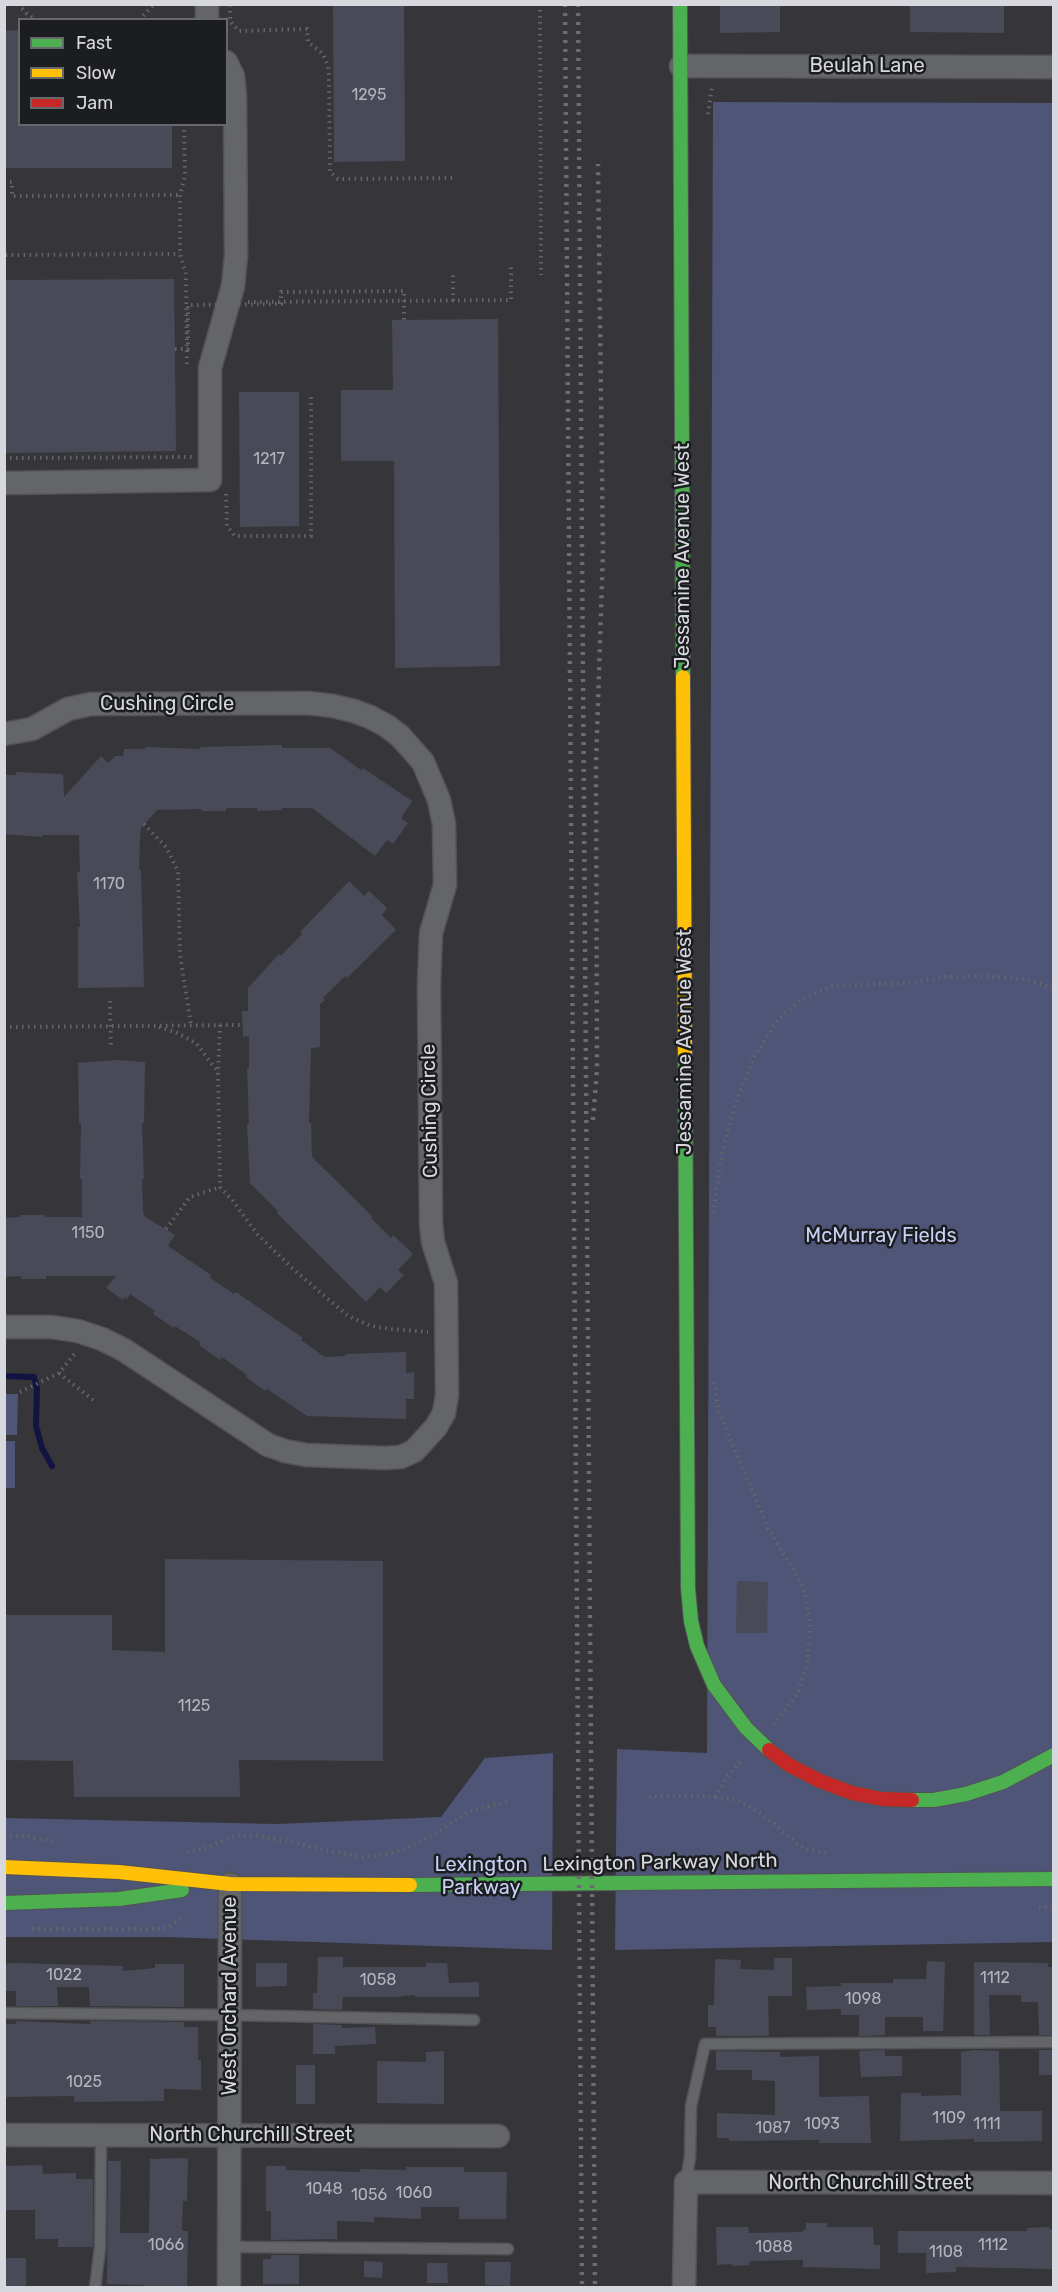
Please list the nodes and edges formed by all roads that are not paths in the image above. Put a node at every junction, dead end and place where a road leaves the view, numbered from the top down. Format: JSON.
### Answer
{"nodes":[{"id":1,"x":680,"y":4,"type":"edge"},
{"id":2,"x":681,"y":66,"type":"junction"},
{"id":3,"x":1053,"y":66,"type":"edge"},
{"id":4,"x":228,"y":67,"type":"edge"},
{"id":5,"x":4,"y":483,"type":"edge"},
{"id":6,"x":4,"y":734,"type":"edge"},
{"id":7,"x":4,"y":1327,"type":"edge"},
{"id":8,"x":1053,"y":1755,"type":"edge"},
{"id":9,"x":4,"y":1867,"type":"edge"},
{"id":10,"x":1053,"y":1879,"type":"edge"},
{"id":11,"x":230,"y":1884,"type":"junction"},
{"id":12,"x":4,"y":1903,"type":"edge"},
{"id":13,"x":4,"y":2013,"type":"edge"},
{"id":14,"x":229,"y":2015,"type":"junction"},
{"id":15,"x":474,"y":2020,"type":"dead end"},
{"id":16,"x":1053,"y":2042,"type":"edge"},
{"id":17,"x":4,"y":2135,"type":"edge"},
{"id":18,"x":100,"y":2135,"type":"junction"},
{"id":19,"x":229,"y":2135,"type":"junction"},
{"id":20,"x":498,"y":2136,"type":"dead end"},
{"id":21,"x":686,"y":2182,"type":"junction"},
{"id":22,"x":1053,"y":2183,"type":"edge"},
{"id":23,"x":229,"y":2247,"type":"junction"},
{"id":24,"x":508,"y":2249,"type":"dead end"},
{"id":25,"x":96,"y":2288,"type":"edge"},
{"id":26,"x":229,"y":2288,"type":"edge"},
{"id":27,"x":684,"y":2288,"type":"edge"}],
"edges":[{"from":1,"to":2,"type":"street","name":"Jessamine Avenue West"},
{"from":2,"to":3,"type":"street","name":"Beulah Lane"},
{"from":2,"to":8,"type":"street","name":"Jessamine Avenue West"},
{"from":4,"to":5,"type":"street"},
{"from":6,"to":7,"type":"street","name":"Cushing Circle"},
{"from":9,"to":11,"type":"street","name":"Lexington Parkway North"},
{"from":10,"to":11,"type":"street","name":"Lexington Parkway North"},
{"from":11,"to":12,"type":"street","name":"Lexington Parkway North"},
{"from":11,"to":14,"type":"street","name":"West Orchard Avenue"},
{"from":13,"to":14,"type":"lane"},
{"from":14,"to":15,"type":"lane"},
{"from":14,"to":19,"type":"street","name":"West Orchard Avenue"},
{"from":16,"to":21,"type":"lane"},
{"from":17,"to":18,"type":"street","name":"North Churchill Street"},
{"from":18,"to":19,"type":"street","name":"North Churchill Street"},
{"from":18,"to":25,"type":"lane"},
{"from":19,"to":20,"type":"street","name":"North Churchill Street"},
{"from":19,"to":23,"type":"street","name":"West Orchard Avenue"},
{"from":21,"to":22,"type":"street","name":"North Churchill Street"},
{"from":21,"to":27,"type":"street"},
{"from":23,"to":24,"type":"lane"},
{"from":23,"to":26,"type":"street","name":"West Orchard Avenue"}]}
